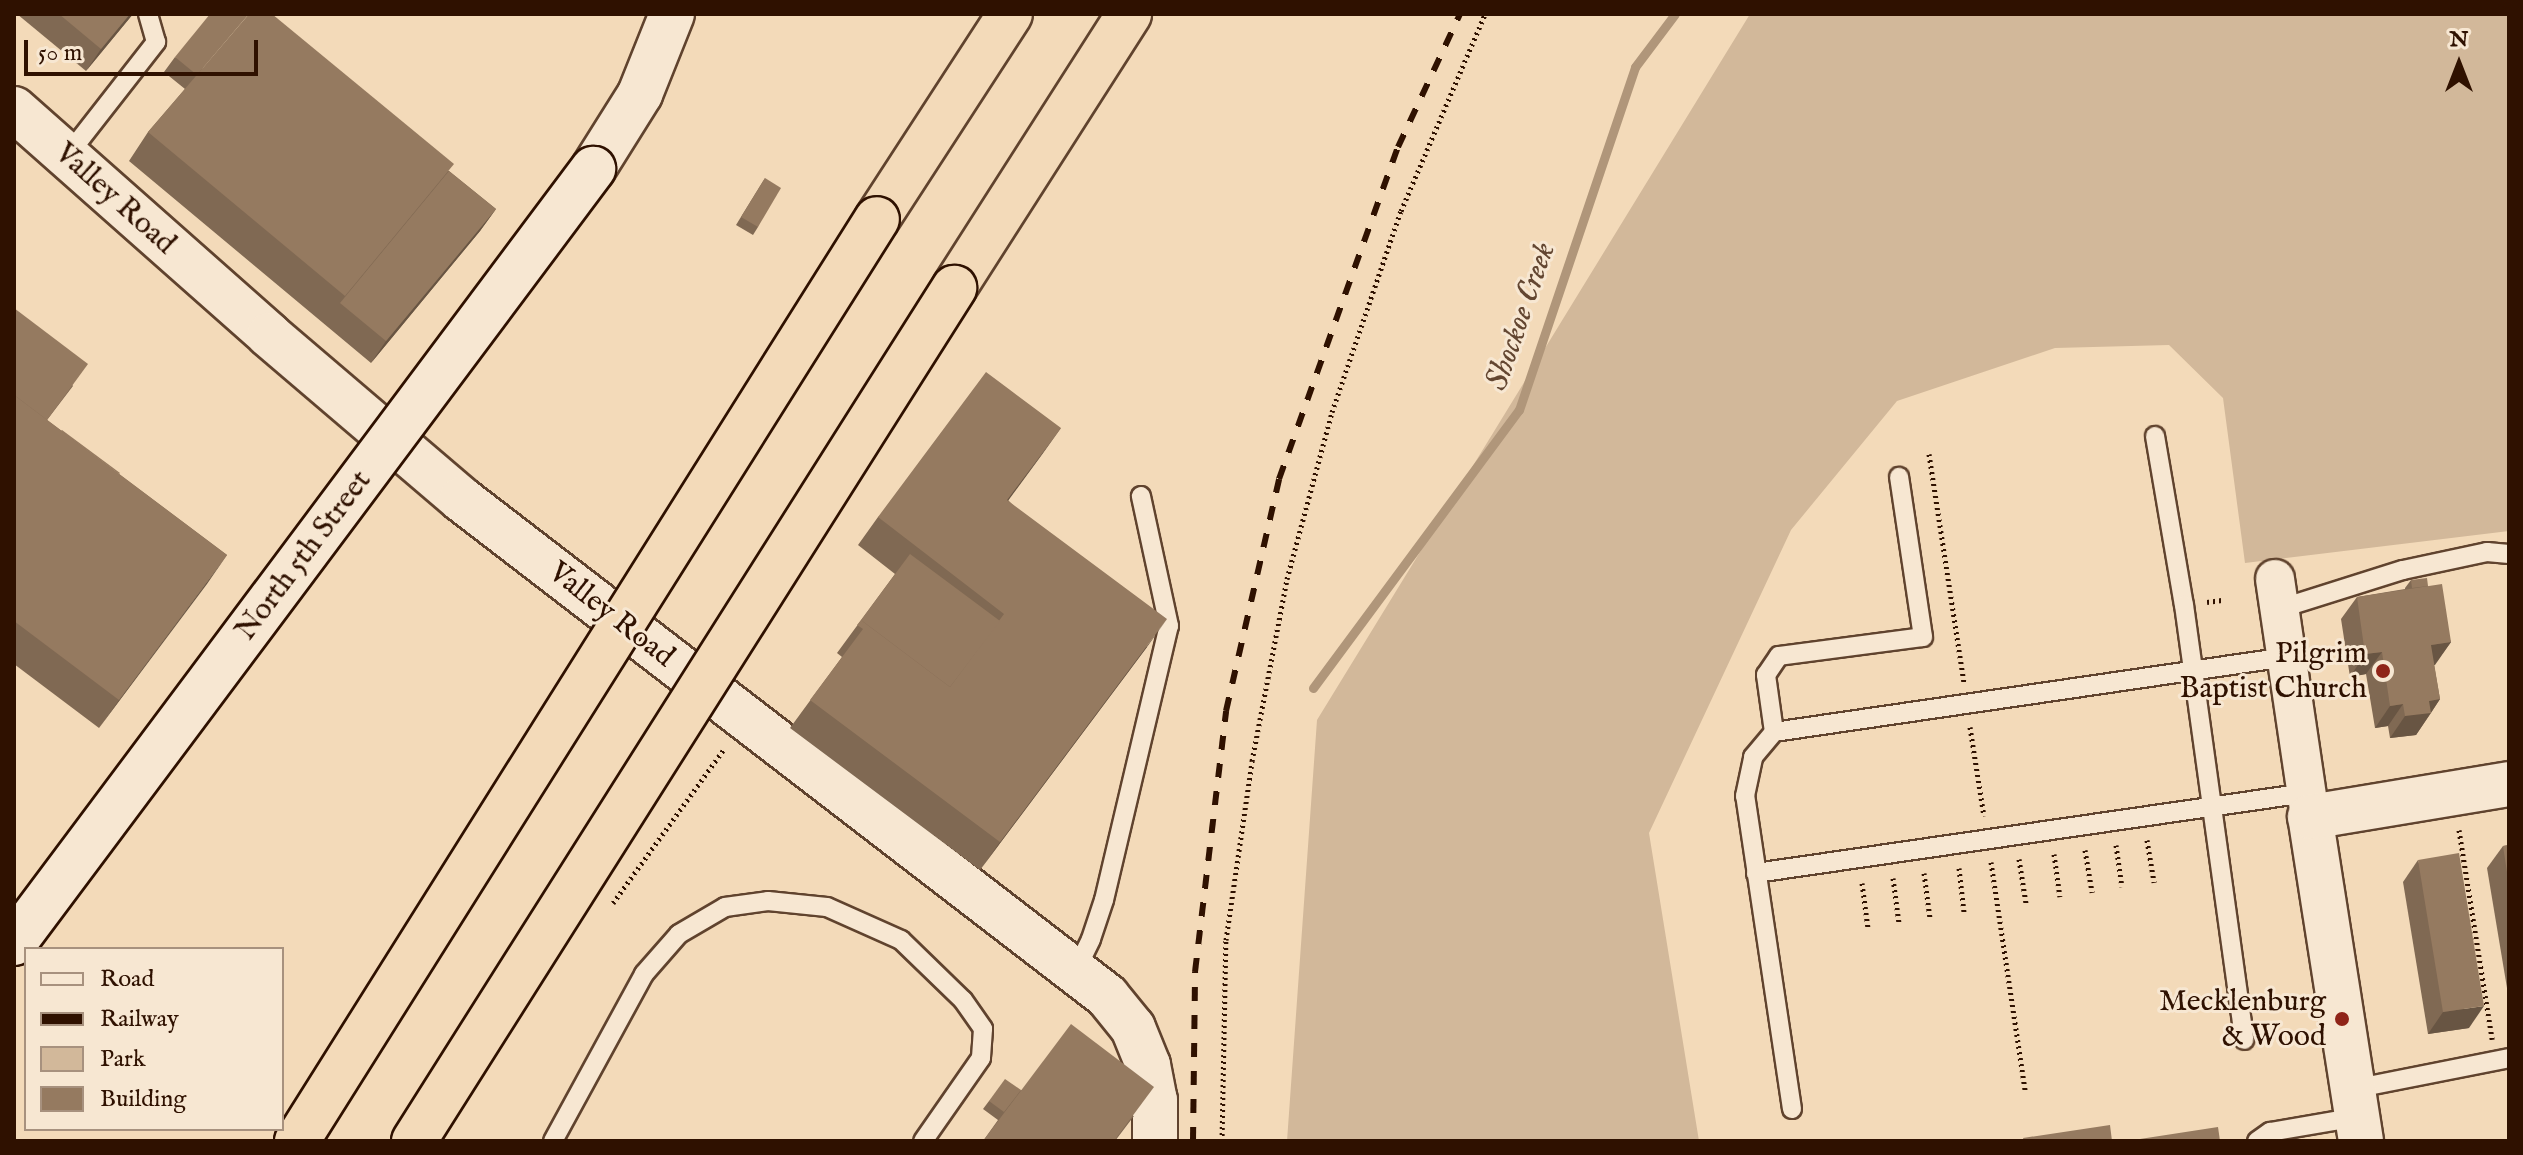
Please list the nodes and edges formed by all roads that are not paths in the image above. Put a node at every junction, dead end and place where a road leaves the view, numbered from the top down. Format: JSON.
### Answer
{"nodes":[{"id":1,"x":148,"y":14,"type":"edge"},
{"id":2,"x":672,"y":14,"type":"edge"},
{"id":3,"x":1010,"y":14,"type":"edge"},
{"id":4,"x":1129,"y":14,"type":"edge"},
{"id":5,"x":15,"y":112,"type":"edge"},
{"id":6,"x":67,"y":156,"type":"junction"},
{"id":7,"x":2155,"y":436,"type":"dead end"},
{"id":8,"x":1899,"y":477,"type":"dead end"},
{"id":9,"x":1141,"y":496,"type":"dead end"},
{"id":10,"x":2509,"y":554,"type":"edge"},
{"id":11,"x":2277,"y":594,"type":"joint"},
{"id":12,"x":2286,"y":657,"type":"junction"},
{"id":13,"x":2193,"y":670,"type":"junction"},
{"id":14,"x":1774,"y":732,"type":"junction"},
{"id":15,"x":2509,"y":784,"type":"edge"},
{"id":16,"x":2211,"y":805,"type":"junction"},
{"id":17,"x":2308,"y":805,"type":"junction"},
{"id":18,"x":1756,"y":873,"type":"junction"},
{"id":19,"x":14,"y":943,"type":"edge"},
{"id":20,"x":1076,"y":970,"type":"junction"},
{"id":21,"x":2244,"y":1040,"type":"dead end"},
{"id":22,"x":2509,"y":1058,"type":"edge"},
{"id":23,"x":1792,"y":1109,"type":"dead end"},
{"id":24,"x":2357,"y":1116,"type":"edge"},
{"id":25,"x":297,"y":1141,"type":"edge"},
{"id":26,"x":414,"y":1141,"type":"edge"},
{"id":27,"x":553,"y":1141,"type":"edge"},
{"id":28,"x":923,"y":1141,"type":"edge"},
{"id":29,"x":1155,"y":1141,"type":"edge"},
{"id":30,"x":2257,"y":1141,"type":"edge"}],
"edges":[{"from":1,"to":6,"type":"lane"},
{"from":2,"to":19,"type":"street","name":"North 5th Street","bridge":true},
{"from":3,"to":25,"type":"highway","bridge":true},
{"from":4,"to":26,"type":"highway","bridge":true},
{"from":5,"to":6,"type":"street","name":"Valley Road"},
{"from":6,"to":20,"type":"street","name":"Valley Road"},
{"from":7,"to":13,"type":"lane"},
{"from":8,"to":14,"type":"lane"},
{"from":9,"to":20,"type":"lane"},
{"from":10,"to":11,"type":"lane"},
{"from":11,"to":12,"type":"street"},
{"from":12,"to":13,"type":"lane"},
{"from":12,"to":17,"type":"street"},
{"from":13,"to":14,"type":"lane"},
{"from":13,"to":16,"type":"lane"},
{"from":14,"to":18,"type":"lane"},
{"from":15,"to":17,"type":"street"},
{"from":16,"to":17,"type":"lane"},
{"from":16,"to":18,"type":"lane"},
{"from":16,"to":21,"type":"lane"},
{"from":17,"to":24,"type":"street"},
{"from":18,"to":23,"type":"lane"},
{"from":20,"to":29,"type":"street","name":"Valley Road"},
{"from":22,"to":24,"type":"lane"},
{"from":24,"to":30,"type":"lane"},
{"from":27,"to":28,"type":"lane"}]}
